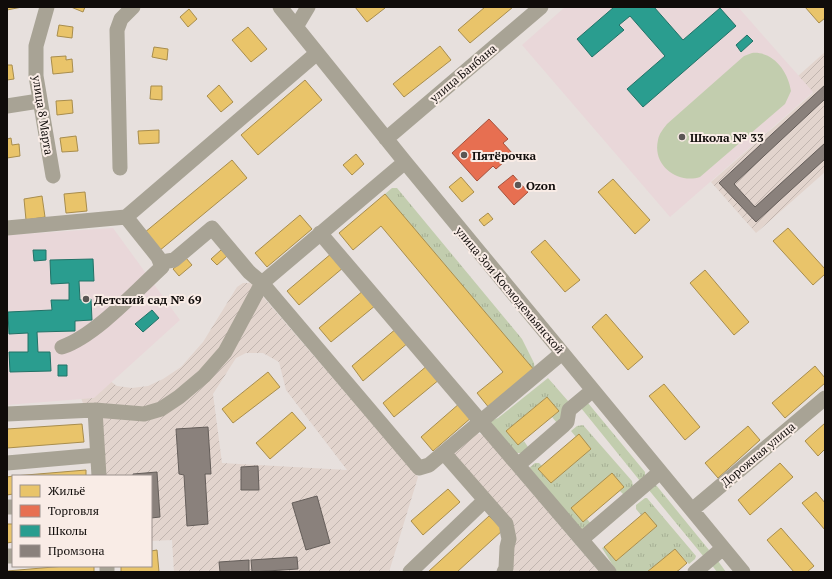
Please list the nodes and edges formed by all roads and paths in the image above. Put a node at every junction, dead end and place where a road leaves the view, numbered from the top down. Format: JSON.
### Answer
{"nodes":[{"id":1,"x":46,"y":7,"type":"edge"},
{"id":2,"x":133,"y":7,"type":"edge"},
{"id":3,"x":280,"y":7,"type":"edge"},
{"id":4,"x":308,"y":7,"type":"edge"},
{"id":5,"x":541,"y":7,"type":"edge"},
{"id":6,"x":296,"y":27,"type":"junction"},
{"id":7,"x":318,"y":53,"type":"junction"},
{"id":8,"x":39,"y":101,"type":"junction"},
{"id":9,"x":7,"y":106,"type":"edge"},
{"id":10,"x":386,"y":139,"type":"junction"},
{"id":11,"x":405,"y":162,"type":"junction"},
{"id":12,"x":120,"y":168,"type":"dead end"},
{"id":13,"x":53,"y":176,"type":"dead end"},
{"id":14,"x":126,"y":217,"type":"junction"},
{"id":15,"x":7,"y":228,"type":"edge"},
{"id":16,"x":320,"y":233,"type":"junction"},
{"id":17,"x":162,"y":262,"type":"junction"},
{"id":18,"x":262,"y":283,"type":"junction"},
{"id":19,"x":62,"y":347,"type":"dead end"},
{"id":20,"x":562,"y":353,"type":"junction"},
{"id":21,"x":592,"y":390,"type":"junction"},
{"id":22,"x":825,"y":398,"type":"edge"},
{"id":23,"x":95,"y":410,"type":"junction"},
{"id":24,"x":7,"y":414,"type":"edge"},
{"id":25,"x":481,"y":422,"type":"junction"},
{"id":26,"x":444,"y":453,"type":"junction"},
{"id":27,"x":98,"y":455,"type":"junction"},
{"id":28,"x":7,"y":463,"type":"edge"},
{"id":29,"x":518,"y":465,"type":"junction"},
{"id":30,"x":660,"y":472,"type":"junction"},
{"id":31,"x":99,"y":475,"type":"edge"},
{"id":32,"x":485,"y":500,"type":"junction"},
{"id":33,"x":692,"y":510,"type":"junction"},
{"id":34,"x":582,"y":539,"type":"junction"},
{"id":35,"x":723,"y":548,"type":"junction"},
{"id":36,"x":410,"y":572,"type":"edge"},
{"id":37,"x":504,"y":572,"type":"edge"},
{"id":38,"x":610,"y":572,"type":"edge"},
{"id":39,"x":695,"y":572,"type":"edge"},
{"id":40,"x":743,"y":572,"type":"edge"}],
"edges":[{"from":1,"to":8,"type":"street","name":"улица 8 Марта"},
{"from":2,"to":12,"type":"street"},
{"from":3,"to":6,"type":"street","name":"улица Зои Космодемьянской"},
{"from":4,"to":6,"type":"street"},
{"from":5,"to":10,"type":"street","name":"улица Банбана"},
{"from":6,"to":7,"type":"street","name":"улица Зои Космодемьянской"},
{"from":7,"to":10,"type":"street","name":"улица Зои Космодемьянской"},
{"from":7,"to":14,"type":"street"},
{"from":8,"to":9,"type":"street"},
{"from":8,"to":13,"type":"street","name":"улица 8 Марта"},
{"from":10,"to":11,"type":"street","name":"улица Зои Космодемьянской"},
{"from":11,"to":16,"type":"street"},
{"from":11,"to":20,"type":"street","name":"улица Зои Космодемьянской"},
{"from":14,"to":15,"type":"street"},
{"from":14,"to":17,"type":"street"},
{"from":16,"to":18,"type":"street"},
{"from":16,"to":25,"type":"street"},
{"from":17,"to":18,"type":"street"},
{"from":17,"to":19,"type":"street"},
{"from":18,"to":23,"type":"street"},
{"from":18,"to":26,"type":"street"},
{"from":20,"to":21,"type":"street","name":"улица Зои Космодемьянской"},
{"from":20,"to":25,"type":"street"},
{"from":21,"to":29,"type":"street"},
{"from":21,"to":30,"type":"street","name":"улица Зои Космодемьянской"},
{"from":22,"to":33,"type":"street","name":"Дорожная улица"},
{"from":23,"to":24,"type":"street"},
{"from":23,"to":27,"type":"street"},
{"from":25,"to":26,"type":"street"},
{"from":25,"to":29,"type":"street"},
{"from":26,"to":32,"type":"street"},
{"from":27,"to":28,"type":"street"},
{"from":27,"to":31,"type":"street"},
{"from":29,"to":34,"type":"street"},
{"from":30,"to":33,"type":"street","name":"улица Зои Космодемьянской"},
{"from":30,"to":34,"type":"street"},
{"from":32,"to":36,"type":"street"},
{"from":32,"to":37,"type":"street"},
{"from":33,"to":35,"type":"street","name":"улица Зои Космодемьянской"},
{"from":34,"to":38,"type":"street"},
{"from":35,"to":39,"type":"street"},
{"from":35,"to":40,"type":"street","name":"улица Зои Космодемьянской"}]}
